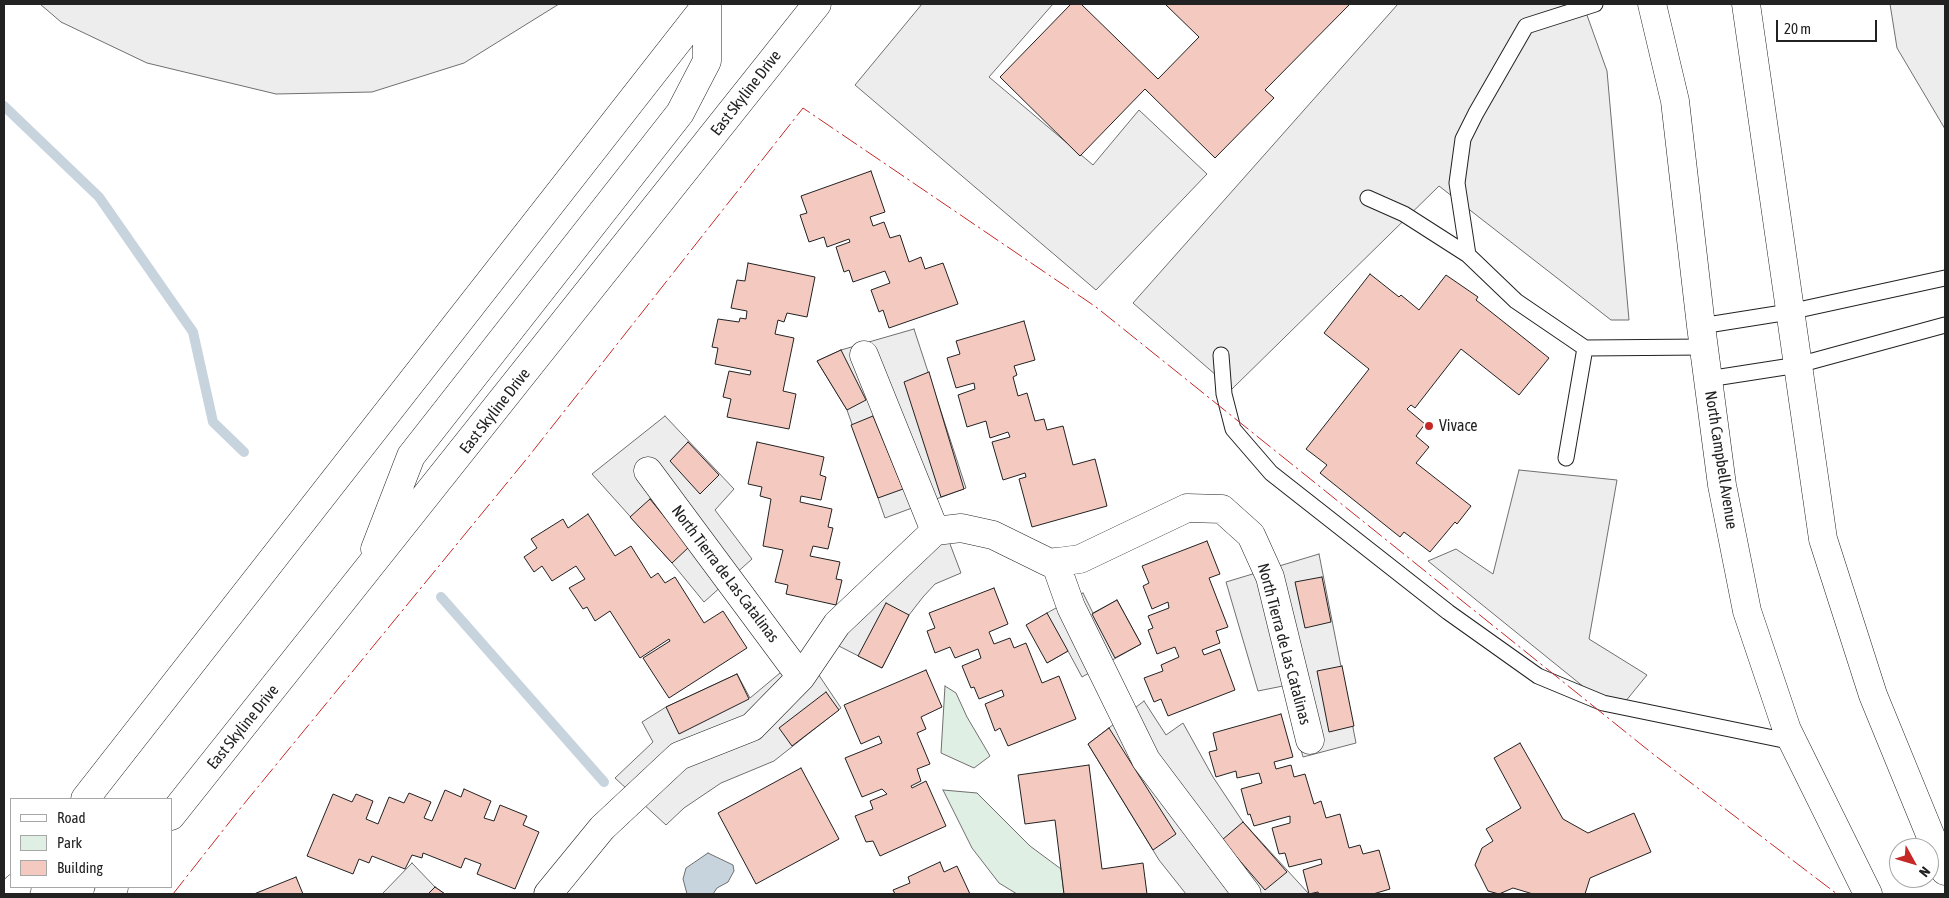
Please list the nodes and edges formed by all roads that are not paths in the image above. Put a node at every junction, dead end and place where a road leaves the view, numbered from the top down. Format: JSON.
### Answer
{"nodes":[{"id":1,"x":707,"y":4,"type":"edge"},
{"id":2,"x":817,"y":4,"type":"edge"},
{"id":3,"x":1595,"y":4,"type":"edge"},
{"id":4,"x":1652,"y":4,"type":"edge"},
{"id":5,"x":1746,"y":4,"type":"edge"},
{"id":6,"x":1368,"y":198,"type":"dead end"},
{"id":7,"x":1468,"y":255,"type":"junction"},
{"id":8,"x":1945,"y":278,"type":"edge"},
{"id":9,"x":1789,"y":312,"type":"junction"},
{"id":10,"x":1945,"y":325,"type":"edge"},
{"id":11,"x":1702,"y":337,"type":"junction"},
{"id":12,"x":1585,"y":348,"type":"junction"},
{"id":13,"x":864,"y":355,"type":"dead end"},
{"id":14,"x":1222,"y":355,"type":"dead end"},
{"id":15,"x":1798,"y":365,"type":"junction"},
{"id":16,"x":1708,"y":379,"type":"junction"},
{"id":17,"x":1566,"y":458,"type":"dead end"},
{"id":18,"x":648,"y":471,"type":"dead end"},
{"id":19,"x":935,"y":531,"type":"junction"},
{"id":20,"x":1055,"y":562,"type":"junction"},
{"id":21,"x":364,"y":576,"type":"junction"},
{"id":22,"x":801,"y":677,"type":"junction"},
{"id":23,"x":1310,"y":740,"type":"dead end"},
{"id":24,"x":1793,"y":742,"type":"junction"},
{"id":25,"x":86,"y":798,"type":"edge"},
{"id":26,"x":172,"y":815,"type":"edge"},
{"id":27,"x":1945,"y":871,"type":"edge"},
{"id":28,"x":548,"y":894,"type":"edge"},
{"id":29,"x":1246,"y":894,"type":"edge"},
{"id":30,"x":1868,"y":894,"type":"edge"}],
"edges":[{"from":1,"to":21,"type":"street"},
{"from":1,"to":25,"type":"street"},
{"from":2,"to":21,"type":"street","name":"East Skyline Drive"},
{"from":3,"to":7,"type":"lane"},
{"from":4,"to":11,"type":"street","name":"North Campbell Avenue"},
{"from":5,"to":9,"type":"street"},
{"from":6,"to":7,"type":"lane"},
{"from":7,"to":12,"type":"lane"},
{"from":8,"to":9,"type":"lane"},
{"from":9,"to":11,"type":"lane"},
{"from":9,"to":15,"type":"street"},
{"from":10,"to":15,"type":"lane"},
{"from":11,"to":12,"type":"lane"},
{"from":11,"to":16,"type":"street","name":"North Campbell Avenue"},
{"from":12,"to":17,"type":"lane"},
{"from":13,"to":19,"type":"street"},
{"from":14,"to":24,"type":"lane"},
{"from":15,"to":16,"type":"lane"},
{"from":15,"to":27,"type":"street"},
{"from":16,"to":24,"type":"street","name":"North Campbell Avenue"},
{"from":18,"to":22,"type":"street","name":"North Tierra de Las Catalinas"},
{"from":19,"to":20,"type":"street","name":"North Tierra de Las Catalinas"},
{"from":19,"to":22,"type":"street"},
{"from":20,"to":23,"type":"street","name":"North Tierra de Las Catalinas"},
{"from":20,"to":29,"type":"street"},
{"from":21,"to":26,"type":"street","name":"East Skyline Drive"},
{"from":22,"to":28,"type":"street"},
{"from":24,"to":30,"type":"street","name":"North Campbell Avenue"}]}
